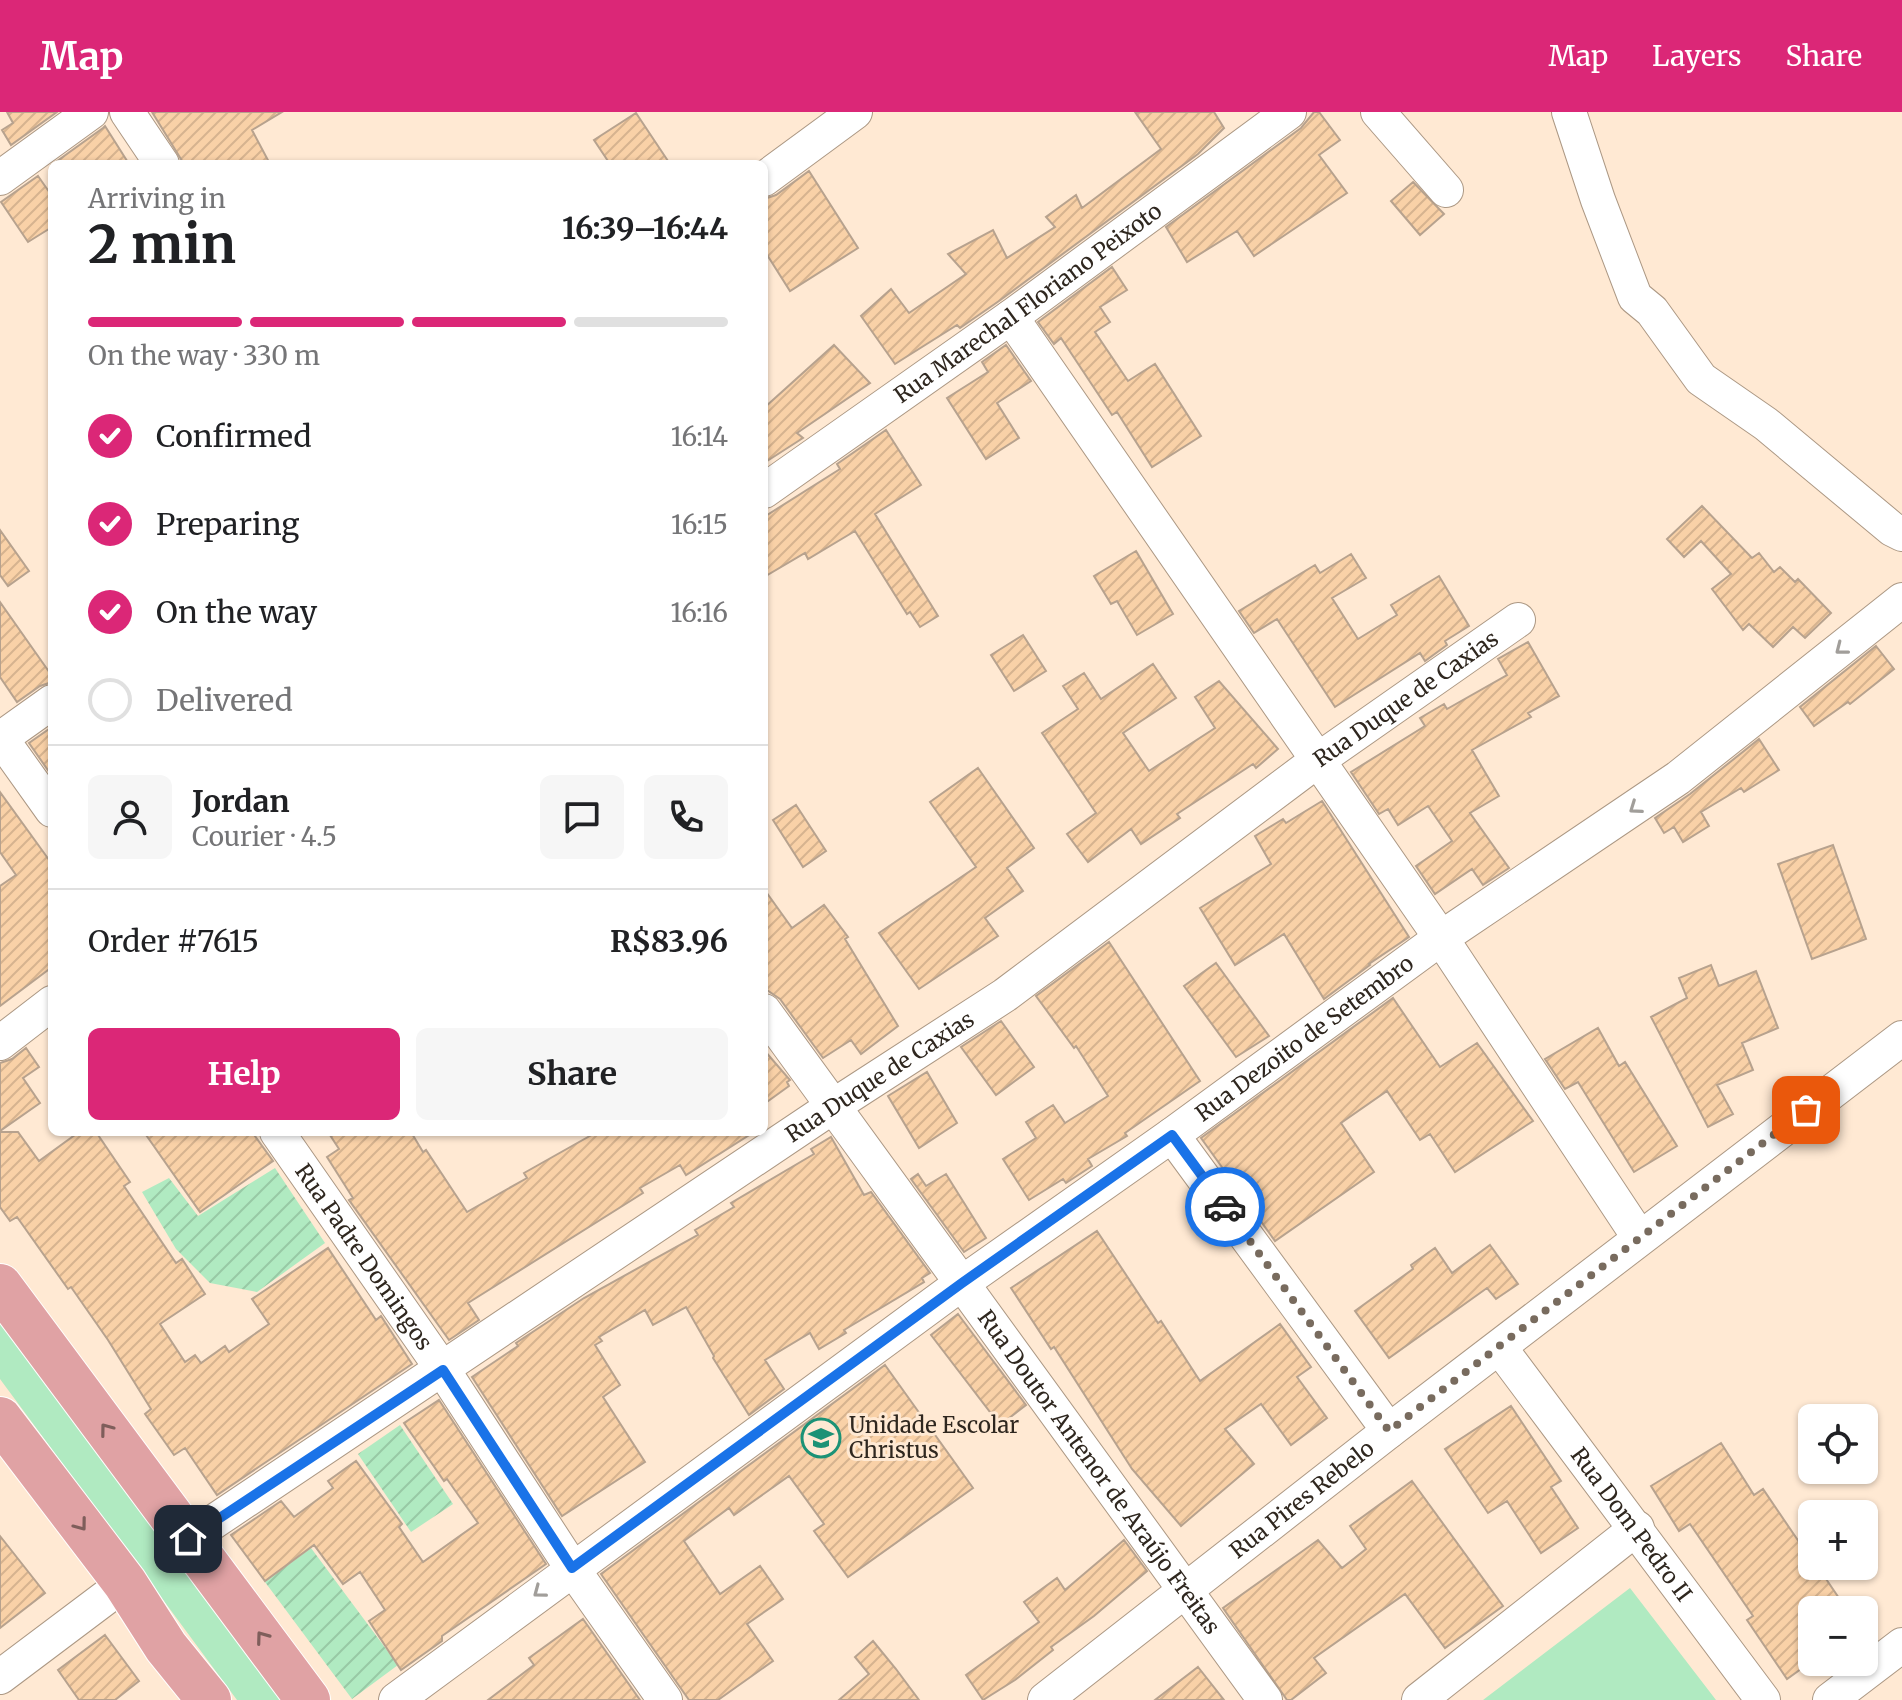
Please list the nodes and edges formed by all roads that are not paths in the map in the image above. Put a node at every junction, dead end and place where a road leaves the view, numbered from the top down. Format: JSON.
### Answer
{"nodes":[{"id":1,"x":91,"y":112,"type":"edge"},
{"id":2,"x":127,"y":112,"type":"edge"},
{"id":3,"x":855,"y":112,"type":"edge"},
{"id":4,"x":1289,"y":112,"type":"edge"},
{"id":5,"x":1378,"y":112,"type":"edge"},
{"id":6,"x":1569,"y":112,"type":"edge"},
{"id":7,"x":159,"y":160,"type":"edge"},
{"id":8,"x":768,"y":176,"type":"edge"},
{"id":9,"x":0,"y":178,"type":"edge"},
{"id":10,"x":1446,"y":190,"type":"dead end"},
{"id":11,"x":1011,"y":317,"type":"junction"},
{"id":12,"x":768,"y":488,"type":"edge"},
{"id":13,"x":1902,"y":534,"type":"edge"},
{"id":14,"x":1902,"y":600,"type":"edge"},
{"id":15,"x":1518,"y":620,"type":"dead end"},
{"id":16,"x":48,"y":705,"type":"edge"},
{"id":17,"x":0,"y":738,"type":"edge"},
{"id":18,"x":1318,"y":760,"type":"junction"},
{"id":19,"x":48,"y":804,"type":"edge"},
{"id":20,"x":1441,"y":938,"type":"junction"},
{"id":21,"x":48,"y":1006,"type":"edge"},
{"id":22,"x":768,"y":1016,"type":"edge"},
{"id":23,"x":1902,"y":1038,"type":"edge"},
{"id":24,"x":0,"y":1043,"type":"edge"},
{"id":25,"x":835,"y":1105,"type":"junction"},
{"id":26,"x":1172,"y":1135,"type":"junction"},
{"id":27,"x":280,"y":1136,"type":"edge"},
{"id":28,"x":1639,"y":1237,"type":"junction"},
{"id":29,"x":962,"y":1283,"type":"junction"},
{"id":30,"x":0,"y":1286,"type":"edge"},
{"id":31,"x":1500,"y":1348,"type":"junction"},
{"id":32,"x":443,"y":1370,"type":"junction"},
{"id":33,"x":0,"y":1419,"type":"edge"},
{"id":34,"x":1389,"y":1431,"type":"junction"},
{"id":35,"x":1637,"y":1528,"type":"junction"},
{"id":36,"x":188,"y":1539,"type":"junction"},
{"id":37,"x":572,"y":1568,"type":"junction"},
{"id":38,"x":125,"y":1583,"type":"junction"},
{"id":39,"x":1186,"y":1592,"type":"junction"},
{"id":40,"x":1902,"y":1645,"type":"edge"},
{"id":41,"x":0,"y":1677,"type":"edge"},
{"id":42,"x":209,"y":1700,"type":"edge"},
{"id":43,"x":308,"y":1700,"type":"edge"},
{"id":44,"x":396,"y":1700,"type":"edge"},
{"id":45,"x":665,"y":1700,"type":"edge"},
{"id":46,"x":1045,"y":1700,"type":"edge"},
{"id":47,"x":1265,"y":1700,"type":"edge"},
{"id":48,"x":1419,"y":1700,"type":"edge"},
{"id":49,"x":1763,"y":1700,"type":"edge"},
{"id":50,"x":1830,"y":1700,"type":"edge"}],
"edges":[{"from":1,"to":9,"type":"street"},
{"from":2,"to":7,"type":"street"},
{"from":3,"to":8,"type":"street"},
{"from":4,"to":11,"type":"street","name":"Rua Marechal Floriano Peixoto"},
{"from":5,"to":10,"type":"street"},
{"from":6,"to":13,"type":"street"},
{"from":11,"to":12,"type":"street","name":"Rua Marechal Floriano Peixoto"},
{"from":11,"to":18,"type":"street"},
{"from":14,"to":20,"type":"street","name":"Rua Dezoito de Setembro","one_way":true},
{"from":15,"to":18,"type":"street","name":"Rua Duque de Caxias"},
{"from":16,"to":17,"type":"street"},
{"from":17,"to":19,"type":"street"},
{"from":18,"to":20,"type":"street"},
{"from":18,"to":25,"type":"street","name":"Rua Duque de Caxias"},
{"from":20,"to":26,"type":"street","name":"Rua Dezoito de Setembro"},
{"from":20,"to":28,"type":"street"},
{"from":21,"to":24,"type":"street"},
{"from":22,"to":25,"type":"street","name":"Rua Doutor Antenor de Araújo Freitas"},
{"from":23,"to":28,"type":"street","name":"Rua Pires Rebelo"},
{"from":25,"to":29,"type":"street","name":"Rua Doutor Antenor de Araújo Freitas"},
{"from":25,"to":32,"type":"street","name":"Rua Duque de Caxias"},
{"from":26,"to":29,"type":"street","name":"Rua Dezoito de Setembro"},
{"from":26,"to":34,"type":"street"},
{"from":27,"to":32,"type":"street","name":"Rua Padre Domingos"},
{"from":28,"to":31,"type":"street","name":"Rua Pires Rebelo"},
{"from":29,"to":37,"type":"street","name":"Rua Dezoito de Setembro"},
{"from":29,"to":39,"type":"street","name":"Rua Doutor Antenor de Araújo Freitas"},
{"from":36,"to":30,"type":"main road","one_way":true},
{"from":31,"to":34,"type":"street","name":"Rua Pires Rebelo"},
{"from":31,"to":35,"type":"street","name":"Rua Dom Pedro II"},
{"from":32,"to":36,"type":"street","name":"Rua Duque de Caxias"},
{"from":32,"to":37,"type":"street","name":"Rua Padre Domingos"},
{"from":33,"to":38,"type":"main road","one_way":true},
{"from":34,"to":39,"type":"street","name":"Rua Pires Rebelo"},
{"from":35,"to":48,"type":"street"},
{"from":35,"to":49,"type":"street","name":"Rua Dom Pedro II"},
{"from":43,"to":36,"type":"main road","one_way":true},
{"from":37,"to":44,"type":"street","name":"Rua Dezoito de Setembro","one_way":true},
{"from":37,"to":45,"type":"street","name":"Rua Padre Domingos"},
{"from":38,"to":41,"type":"street"},
{"from":38,"to":42,"type":"main road"},
{"from":39,"to":46,"type":"street","name":"Rua Pires Rebelo"},
{"from":39,"to":47,"type":"street","name":"Rua Doutor Antenor de Araújo Freitas"},
{"from":40,"to":50,"type":"street"}]}
